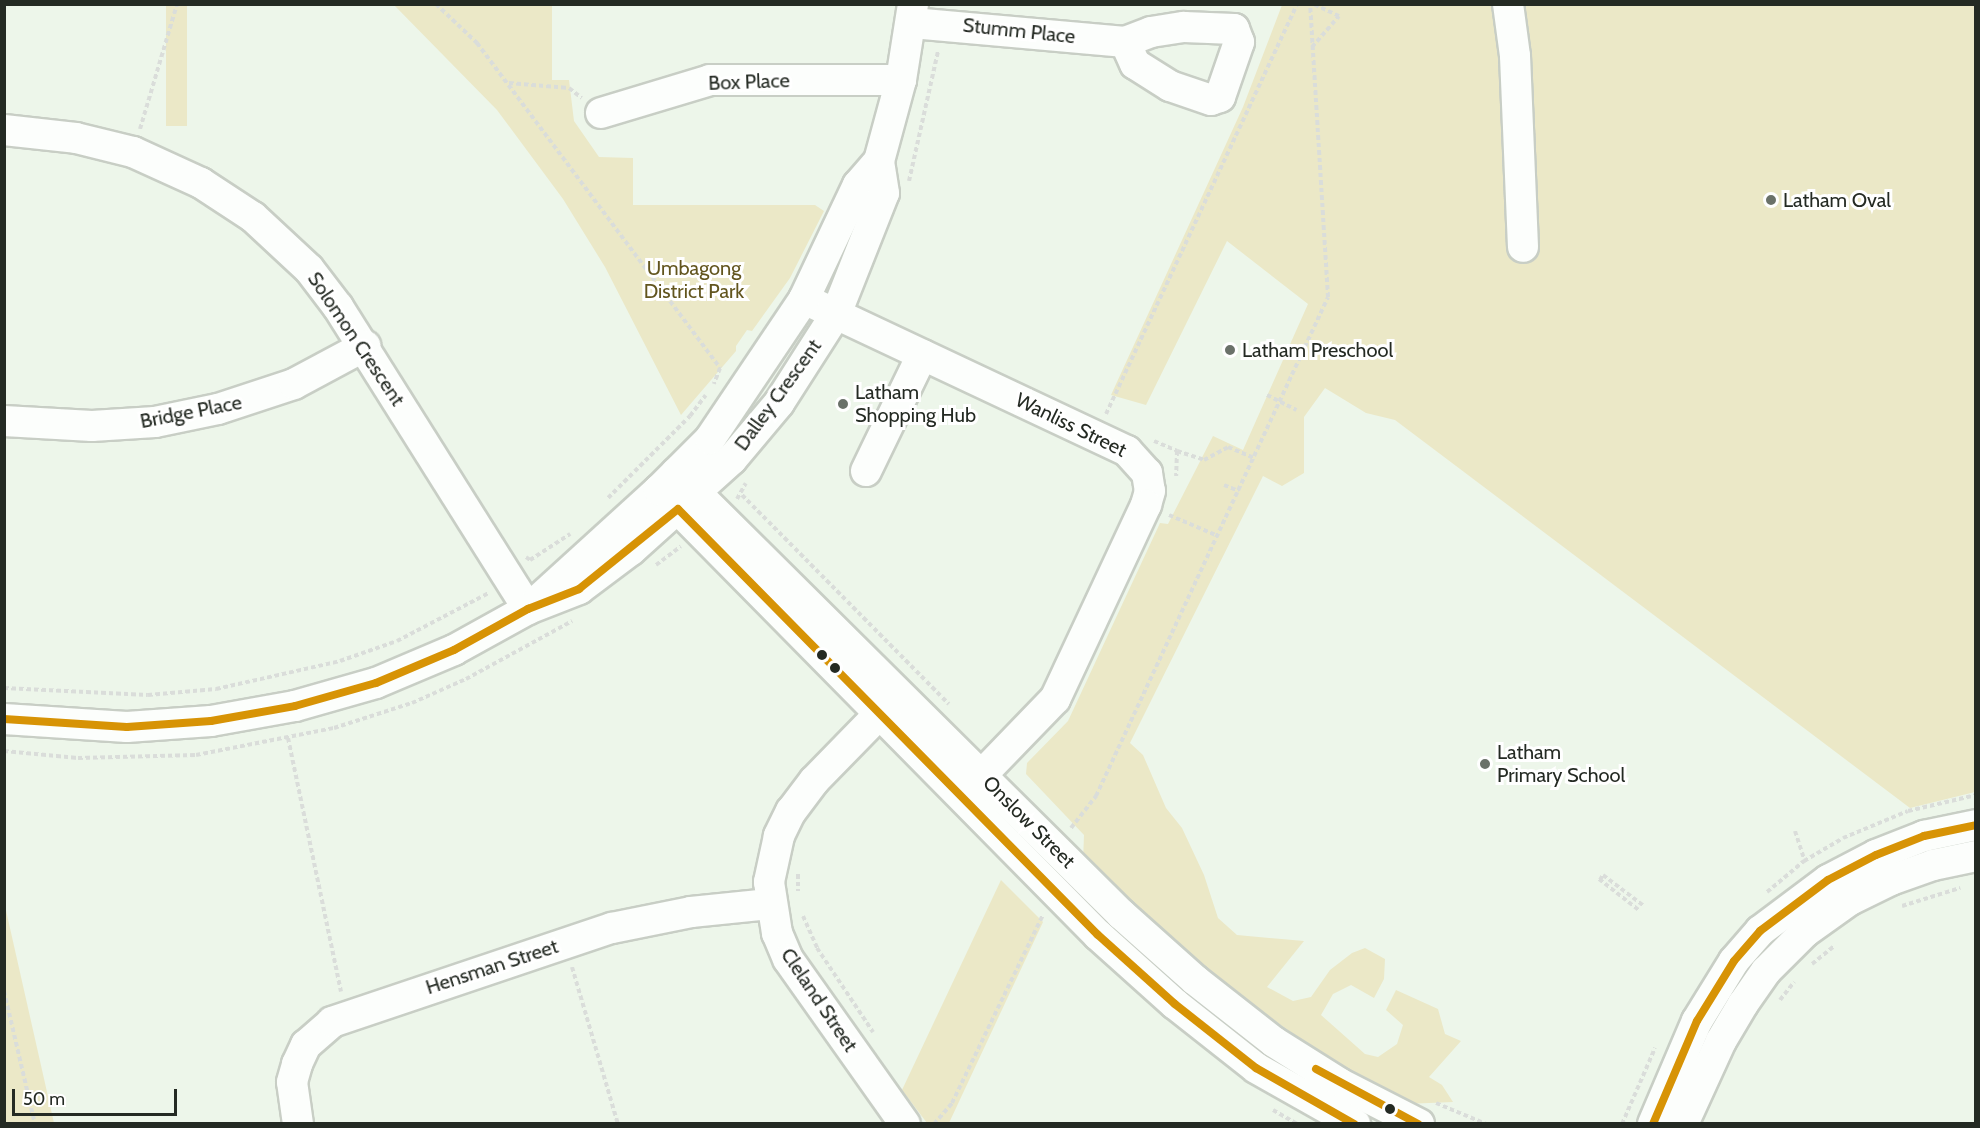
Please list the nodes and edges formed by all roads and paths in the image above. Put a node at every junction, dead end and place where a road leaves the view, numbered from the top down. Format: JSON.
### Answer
{"nodes":[{"id":1,"x":177,"y":4,"type":"edge"},
{"id":2,"x":436,"y":4,"type":"edge"},
{"id":3,"x":1297,"y":4,"type":"edge"},
{"id":4,"x":1311,"y":4,"type":"edge"},
{"id":5,"x":1508,"y":4,"type":"edge"},
{"id":6,"x":912,"y":14,"type":"edge"},
{"id":7,"x":1125,"y":42,"type":"dead end"},
{"id":8,"x":1312,"y":48,"type":"junction"},
{"id":9,"x":901,"y":80,"type":"junction"},
{"id":10,"x":508,"y":83,"type":"junction"},
{"id":11,"x":601,"y":113,"type":"joint"},
{"id":12,"x":4,"y":130,"type":"edge"},
{"id":13,"x":133,"y":152,"type":"junction"},
{"id":14,"x":879,"y":161,"type":"junction"},
{"id":15,"x":1523,"y":247,"type":"dead end"},
{"id":16,"x":804,"y":299,"type":"junction"},
{"id":17,"x":836,"y":314,"type":"junction"},
{"id":18,"x":365,"y":346,"type":"junction"},
{"id":19,"x":922,"y":355,"type":"junction"},
{"id":20,"x":1268,"y":395,"type":"dead end"},
{"id":21,"x":1280,"y":402,"type":"junction"},
{"id":22,"x":1296,"y":410,"type":"dead end"},
{"id":23,"x":4,"y":421,"type":"edge"},
{"id":24,"x":1093,"y":435,"type":"junction"},
{"id":25,"x":1177,"y":451,"type":"dead end"},
{"id":26,"x":1254,"y":458,"type":"junction"},
{"id":27,"x":866,"y":471,"type":"dead end"},
{"id":28,"x":1224,"y":485,"type":"dead end"},
{"id":29,"x":678,"y":491,"type":"junction"},
{"id":30,"x":1239,"y":491,"type":"junction"},
{"id":31,"x":742,"y":495,"type":"dead end"},
{"id":32,"x":1146,"y":505,"type":"junction"},
{"id":33,"x":599,"y":507,"type":"dead end"},
{"id":34,"x":574,"y":530,"type":"dead end"},
{"id":35,"x":1218,"y":536,"type":"junction"},
{"id":36,"x":678,"y":549,"type":"dead end"},
{"id":37,"x":523,"y":555,"type":"dead end"},
{"id":38,"x":648,"y":571,"type":"dead end"},
{"id":39,"x":491,"y":592,"type":"dead end"},
{"id":40,"x":528,"y":609,"type":"junction"},
{"id":41,"x":4,"y":688,"type":"edge"},
{"id":42,"x":890,"y":704,"type":"junction"},
{"id":43,"x":282,"y":709,"type":"junction"},
{"id":44,"x":954,"y":709,"type":"dead end"},
{"id":45,"x":4,"y":718,"type":"edge"},
{"id":46,"x":982,"y":775,"type":"junction"},
{"id":47,"x":961,"y":796,"type":"junction"},
{"id":48,"x":1976,"y":825,"type":"edge"},
{"id":49,"x":1795,"y":831,"type":"dead end"},
{"id":50,"x":1067,"y":833,"type":"junction"},
{"id":51,"x":1976,"y":856,"type":"edge"},
{"id":52,"x":798,"y":864,"type":"dead end"},
{"id":53,"x":1778,"y":881,"type":"dead end"},
{"id":54,"x":1965,"y":886,"type":"dead end"},
{"id":55,"x":800,"y":901,"type":"dead end"},
{"id":56,"x":770,"y":904,"type":"junction"},
{"id":57,"x":1644,"y":906,"type":"dead end"},
{"id":58,"x":1894,"y":908,"type":"dead end"},
{"id":59,"x":801,"y":910,"type":"dead end"},
{"id":60,"x":1640,"y":911,"type":"dead end"},
{"id":61,"x":1043,"y":915,"type":"dead end"},
{"id":62,"x":1841,"y":939,"type":"dead end"},
{"id":63,"x":565,"y":944,"type":"junction"},
{"id":64,"x":1807,"y":969,"type":"dead end"},
{"id":65,"x":1799,"y":976,"type":"dead end"},
{"id":66,"x":4,"y":991,"type":"edge"},
{"id":67,"x":1777,"y":1004,"type":"dead end"},
{"id":68,"x":345,"y":1016,"type":"junction"},
{"id":69,"x":877,"y":1038,"type":"dead end"},
{"id":70,"x":1659,"y":1039,"type":"dead end"},
{"id":71,"x":1274,"y":1042,"type":"junction"},
{"id":72,"x":1256,"y":1068,"type":"junction"},
{"id":73,"x":35,"y":1124,"type":"edge"},
{"id":74,"x":298,"y":1124,"type":"edge"},
{"id":75,"x":618,"y":1124,"type":"edge"},
{"id":76,"x":905,"y":1124,"type":"edge"},
{"id":77,"x":934,"y":1124,"type":"edge"},
{"id":78,"x":1355,"y":1124,"type":"edge"},
{"id":79,"x":1419,"y":1124,"type":"edge"},
{"id":80,"x":1622,"y":1124,"type":"edge"},
{"id":81,"x":1653,"y":1124,"type":"edge"},
{"id":82,"x":1683,"y":1124,"type":"edge"}],
"edges":[{"from":1,"to":13,"type":"path"},
{"from":2,"to":10,"type":"path"},
{"from":3,"to":24,"type":"path"},
{"from":4,"to":8,"type":"path"},
{"from":4,"to":8,"type":"path"},
{"from":5,"to":15,"type":"street"},
{"from":6,"to":7,"type":"street","name":"Stumm Place"},
{"from":6,"to":9,"type":"street","name":"Dalley Crescent"},
{"from":8,"to":21,"type":"path"},
{"from":9,"to":11,"type":"street","name":"Box Place"},
{"from":9,"to":14,"type":"street","name":"Dalley Crescent"},
{"from":10,"to":11,"type":"path"},
{"from":10,"to":33,"type":"path"},
{"from":12,"to":13,"type":"street","name":"Solomon Crescent"},
{"from":13,"to":18,"type":"street","name":"Solomon Crescent"},
{"from":14,"to":16,"type":"street","name":"Dalley Crescent"},
{"from":14,"to":17,"type":"street","name":"Dalley Crescent"},
{"from":16,"to":17,"type":"street","name":"Wanliss Street"},
{"from":16,"to":29,"type":"street","name":"Dalley Crescent"},
{"from":17,"to":19,"type":"street","name":"Wanliss Street"},
{"from":17,"to":29,"type":"street","name":"Dalley Crescent"},
{"from":18,"to":23,"type":"street","name":"Bridge Place"},
{"from":18,"to":40,"type":"street","name":"Solomon Crescent"},
{"from":19,"to":24,"type":"street","name":"Wanliss Street"},
{"from":19,"to":27,"type":"street"},
{"from":20,"to":21,"type":"path"},
{"from":21,"to":22,"type":"path"},
{"from":21,"to":26,"type":"path"},
{"from":24,"to":32,"type":"street","name":"Wanliss Street"},
{"from":25,"to":26,"type":"path"},
{"from":26,"to":30,"type":"path"},
{"from":28,"to":30,"type":"path"},
{"from":29,"to":40,"type":"street","name":"Dalley Crescent"},
{"from":29,"to":42,"type":"street","name":"Onslow Street"},
{"from":30,"to":35,"type":"path"},
{"from":31,"to":44,"type":"path"},
{"from":32,"to":35,"type":"path"},
{"from":32,"to":46,"type":"street","name":"Wanliss Street"},
{"from":34,"to":37,"type":"path"},
{"from":35,"to":50,"type":"path"},
{"from":36,"to":38,"type":"path"},
{"from":39,"to":41,"type":"path"},
{"from":40,"to":43,"type":"street","name":"Dalley Crescent"},
{"from":42,"to":46,"type":"street","name":"Onslow Street"},
{"from":42,"to":47,"type":"street","name":"Onslow Street"},
{"from":42,"to":56,"type":"street","name":"Cleland Street"},
{"from":43,"to":45,"type":"street","name":"Dalley Crescent"},
{"from":43,"to":68,"type":"path"},
{"from":46,"to":47,"type":"street","name":"Wanliss Street"},
{"from":46,"to":50,"type":"street","name":"Onslow Street"},
{"from":47,"to":72,"type":"street","name":"Onslow Street"},
{"from":48,"to":81,"type":"street"},
{"from":49,"to":53,"type":"path"},
{"from":50,"to":71,"type":"street","name":"Onslow Street"},
{"from":51,"to":82,"type":"street"},
{"from":52,"to":55,"type":"path"},
{"from":54,"to":58,"type":"path"},
{"from":56,"to":63,"type":"street","name":"Hensman Street"},
{"from":56,"to":76,"type":"street","name":"Cleland Street"},
{"from":57,"to":60,"type":"path"},
{"from":59,"to":69,"type":"path"},
{"from":61,"to":77,"type":"path"},
{"from":62,"to":64,"type":"path"},
{"from":63,"to":68,"type":"street","name":"Hensman Street"},
{"from":63,"to":75,"type":"path"},
{"from":65,"to":67,"type":"path"},
{"from":66,"to":73,"type":"path"},
{"from":68,"to":74,"type":"street","name":"Hensman Street"},
{"from":70,"to":80,"type":"path"},
{"from":71,"to":72,"type":"street"},
{"from":71,"to":79,"type":"street","name":"Onslow Street"},
{"from":72,"to":78,"type":"street","name":"Onslow Street"}]}
